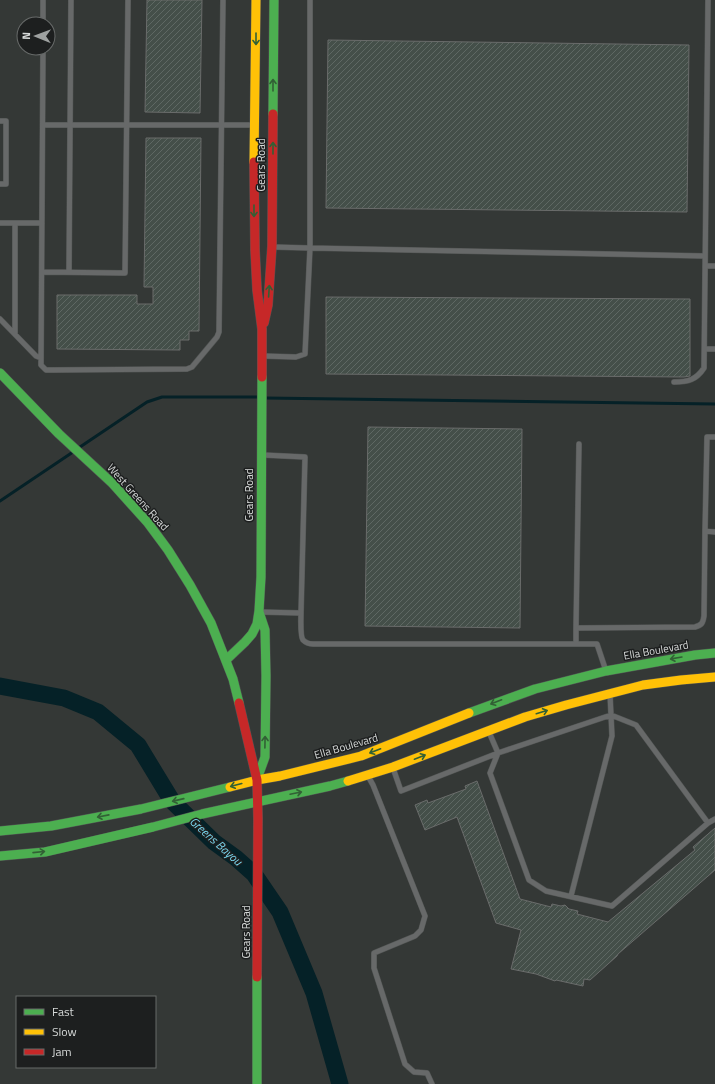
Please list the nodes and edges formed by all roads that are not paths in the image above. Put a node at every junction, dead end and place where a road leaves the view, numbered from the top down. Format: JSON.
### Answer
{"nodes":[{"id":1,"x":43,"y":0,"type":"edge"},
{"id":2,"x":71,"y":0,"type":"edge"},
{"id":3,"x":128,"y":0,"type":"edge"},
{"id":4,"x":223,"y":0,"type":"edge"},
{"id":5,"x":256,"y":0,"type":"edge"},
{"id":6,"x":274,"y":0,"type":"edge"},
{"id":7,"x":310,"y":0,"type":"edge"},
{"id":8,"x":708,"y":0,"type":"edge"},
{"id":9,"x":43,"y":16,"type":"edge"},
{"id":10,"x":43,"y":56,"type":"edge"},
{"id":11,"x":0,"y":121,"type":"edge"},
{"id":12,"x":273,"y":124,"type":"junction"},
{"id":13,"x":42,"y":125,"type":"junction"},
{"id":14,"x":70,"y":125,"type":"junction"},
{"id":15,"x":126,"y":125,"type":"junction"},
{"id":16,"x":222,"y":125,"type":"junction"},
{"id":17,"x":255,"y":125,"type":"junction"},
{"id":18,"x":0,"y":184,"type":"edge"},
{"id":19,"x":0,"y":223,"type":"edge"},
{"id":20,"x":15,"y":223,"type":"junction"},
{"id":21,"x":42,"y":224,"type":"junction"},
{"id":22,"x":272,"y":246,"type":"junction"},
{"id":23,"x":310,"y":248,"type":"junction"},
{"id":24,"x":705,"y":256,"type":"junction"},
{"id":25,"x":705,"y":266,"type":"junction"},
{"id":26,"x":715,"y":266,"type":"edge"},
{"id":27,"x":42,"y":272,"type":"junction"},
{"id":28,"x":69,"y":272,"type":"junction"},
{"id":29,"x":0,"y":319,"type":"edge"},
{"id":30,"x":262,"y":329,"type":"junction"},
{"id":31,"x":15,"y":334,"type":"junction"},
{"id":32,"x":705,"y":349,"type":"junction"},
{"id":33,"x":715,"y":349,"type":"edge"},
{"id":34,"x":262,"y":356,"type":"junction"},
{"id":35,"x":41,"y":358,"type":"junction"},
{"id":36,"x":0,"y":373,"type":"edge"},
{"id":37,"x":674,"y":382,"type":"dead end"},
{"id":38,"x":715,"y":437,"type":"edge"},
{"id":39,"x":579,"y":444,"type":"dead end"},
{"id":40,"x":261,"y":455,"type":"junction"},
{"id":41,"x":705,"y":532,"type":"junction"},
{"id":42,"x":715,"y":532,"type":"edge"},
{"id":43,"x":259,"y":612,"type":"junction"},
{"id":44,"x":301,"y":613,"type":"junction"},
{"id":45,"x":576,"y":628,"type":"junction"},
{"id":46,"x":576,"y":644,"type":"junction"},
{"id":47,"x":715,"y":653,"type":"edge"},
{"id":48,"x":226,"y":660,"type":"junction"},
{"id":49,"x":715,"y":677,"type":"edge"},
{"id":50,"x":608,"y":682,"type":"junction"},
{"id":51,"x":611,"y":715,"type":"junction"},
{"id":52,"x":484,"y":719,"type":"junction"},
{"id":53,"x":498,"y":753,"type":"junction"},
{"id":54,"x":364,"y":766,"type":"junction"},
{"id":55,"x":393,"y":767,"type":"junction"},
{"id":56,"x":257,"y":780,"type":"junction"},
{"id":57,"x":258,"y":801,"type":"junction"},
{"id":58,"x":715,"y":819,"type":"edge"},
{"id":59,"x":708,"y":824,"type":"junction"},
{"id":60,"x":0,"y":831,"type":"edge"},
{"id":61,"x":0,"y":856,"type":"edge"},
{"id":62,"x":571,"y":896,"type":"junction"},
{"id":63,"x":257,"y":1084,"type":"edge"},
{"id":64,"x":432,"y":1084,"type":"edge"}],
"edges":[{"from":1,"to":9,"type":"lane"},
{"from":2,"to":14,"type":"lane"},
{"from":3,"to":15,"type":"lane"},
{"from":4,"to":16,"type":"lane"},
{"from":5,"to":17,"type":"main road","name":"Gears Road","one_way":true},
{"from":12,"to":6,"type":"main road","name":"Gears Road","one_way":true},
{"from":7,"to":23,"type":"lane"},
{"from":8,"to":24,"type":"lane"},
{"from":10,"to":13,"type":"lane"},
{"from":11,"to":18,"type":"lane"},
{"from":12,"to":17,"type":"main road"},
{"from":22,"to":12,"type":"main road","name":"Gears Road","one_way":true},
{"from":13,"to":14,"type":"lane"},
{"from":13,"to":21,"type":"lane"},
{"from":14,"to":15,"type":"lane"},
{"from":14,"to":28,"type":"lane"},
{"from":15,"to":16,"type":"lane"},
{"from":15,"to":28,"type":"lane"},
{"from":16,"to":17,"type":"lane"},
{"from":16,"to":35,"type":"lane"},
{"from":17,"to":30,"type":"main road","name":"Gears Road","one_way":true},
{"from":19,"to":20,"type":"lane"},
{"from":20,"to":21,"type":"lane"},
{"from":20,"to":31,"type":"lane"},
{"from":21,"to":27,"type":"lane"},
{"from":22,"to":23,"type":"lane"},
{"from":30,"to":22,"type":"main road","name":"Gears Road","one_way":true},
{"from":23,"to":24,"type":"lane"},
{"from":23,"to":34,"type":"lane"},
{"from":24,"to":25,"type":"lane"},
{"from":25,"to":26,"type":"lane"},
{"from":25,"to":32,"type":"lane"},
{"from":27,"to":28,"type":"lane"},
{"from":27,"to":35,"type":"lane"},
{"from":29,"to":31,"type":"lane"},
{"from":30,"to":34,"type":"main road","name":"Gears Road"},
{"from":31,"to":35,"type":"lane"},
{"from":32,"to":33,"type":"lane"},
{"from":32,"to":37,"type":"lane"},
{"from":34,"to":40,"type":"main road","name":"Gears Road"},
{"from":36,"to":48,"type":"main road","name":"West Greens Road"},
{"from":38,"to":41,"type":"lane"},
{"from":39,"to":45,"type":"lane"},
{"from":40,"to":43,"type":"main road","name":"Gears Road"},
{"from":40,"to":44,"type":"lane"},
{"from":41,"to":42,"type":"lane"},
{"from":41,"to":45,"type":"lane"},
{"from":43,"to":44,"type":"lane"},
{"from":43,"to":48,"type":"main road","name":"Gears Road"},
{"from":56,"to":43,"type":"main road","name":"Gears Road","one_way":true},
{"from":44,"to":46,"type":"lane"},
{"from":45,"to":46,"type":"lane"},
{"from":46,"to":50,"type":"lane"},
{"from":47,"to":50,"type":"main road","name":"Ella Boulevard","one_way":true},
{"from":48,"to":56,"type":"main road","name":"Gears Road"},
{"from":49,"to":50,"type":"main road","name":"Ella Boulevard"},
{"from":50,"to":51,"type":"lane"},
{"from":52,"to":50,"type":"main road","name":"Ella Boulevard","one_way":true},
{"from":50,"to":52,"type":"main road","name":"Ella Boulevard","one_way":true},
{"from":51,"to":53,"type":"lane"},
{"from":51,"to":59,"type":"lane"},
{"from":51,"to":62,"type":"lane"},
{"from":52,"to":53,"type":"lane"},
{"from":52,"to":54,"type":"main road","name":"Ella Boulevard","one_way":true},
{"from":55,"to":52,"type":"main road","name":"Ella Boulevard","one_way":true},
{"from":53,"to":55,"type":"lane"},
{"from":53,"to":62,"type":"lane"},
{"from":54,"to":55,"type":"main road","name":"Ella Boulevard"},
{"from":54,"to":56,"type":"main road","name":"Ella Boulevard"},
{"from":57,"to":54,"type":"main road","name":"Ella Boulevard","one_way":true},
{"from":54,"to":64,"type":"lane"},
{"from":56,"to":57,"type":"main road","name":"Gears Road"},
{"from":56,"to":60,"type":"main road","name":"Ella Boulevard","one_way":true},
{"from":61,"to":57,"type":"main road","name":"Ella Boulevard","one_way":true},
{"from":57,"to":63,"type":"main road","name":"Gears Road"},
{"from":58,"to":59,"type":"lane"},
{"from":59,"to":62,"type":"lane"}]}
